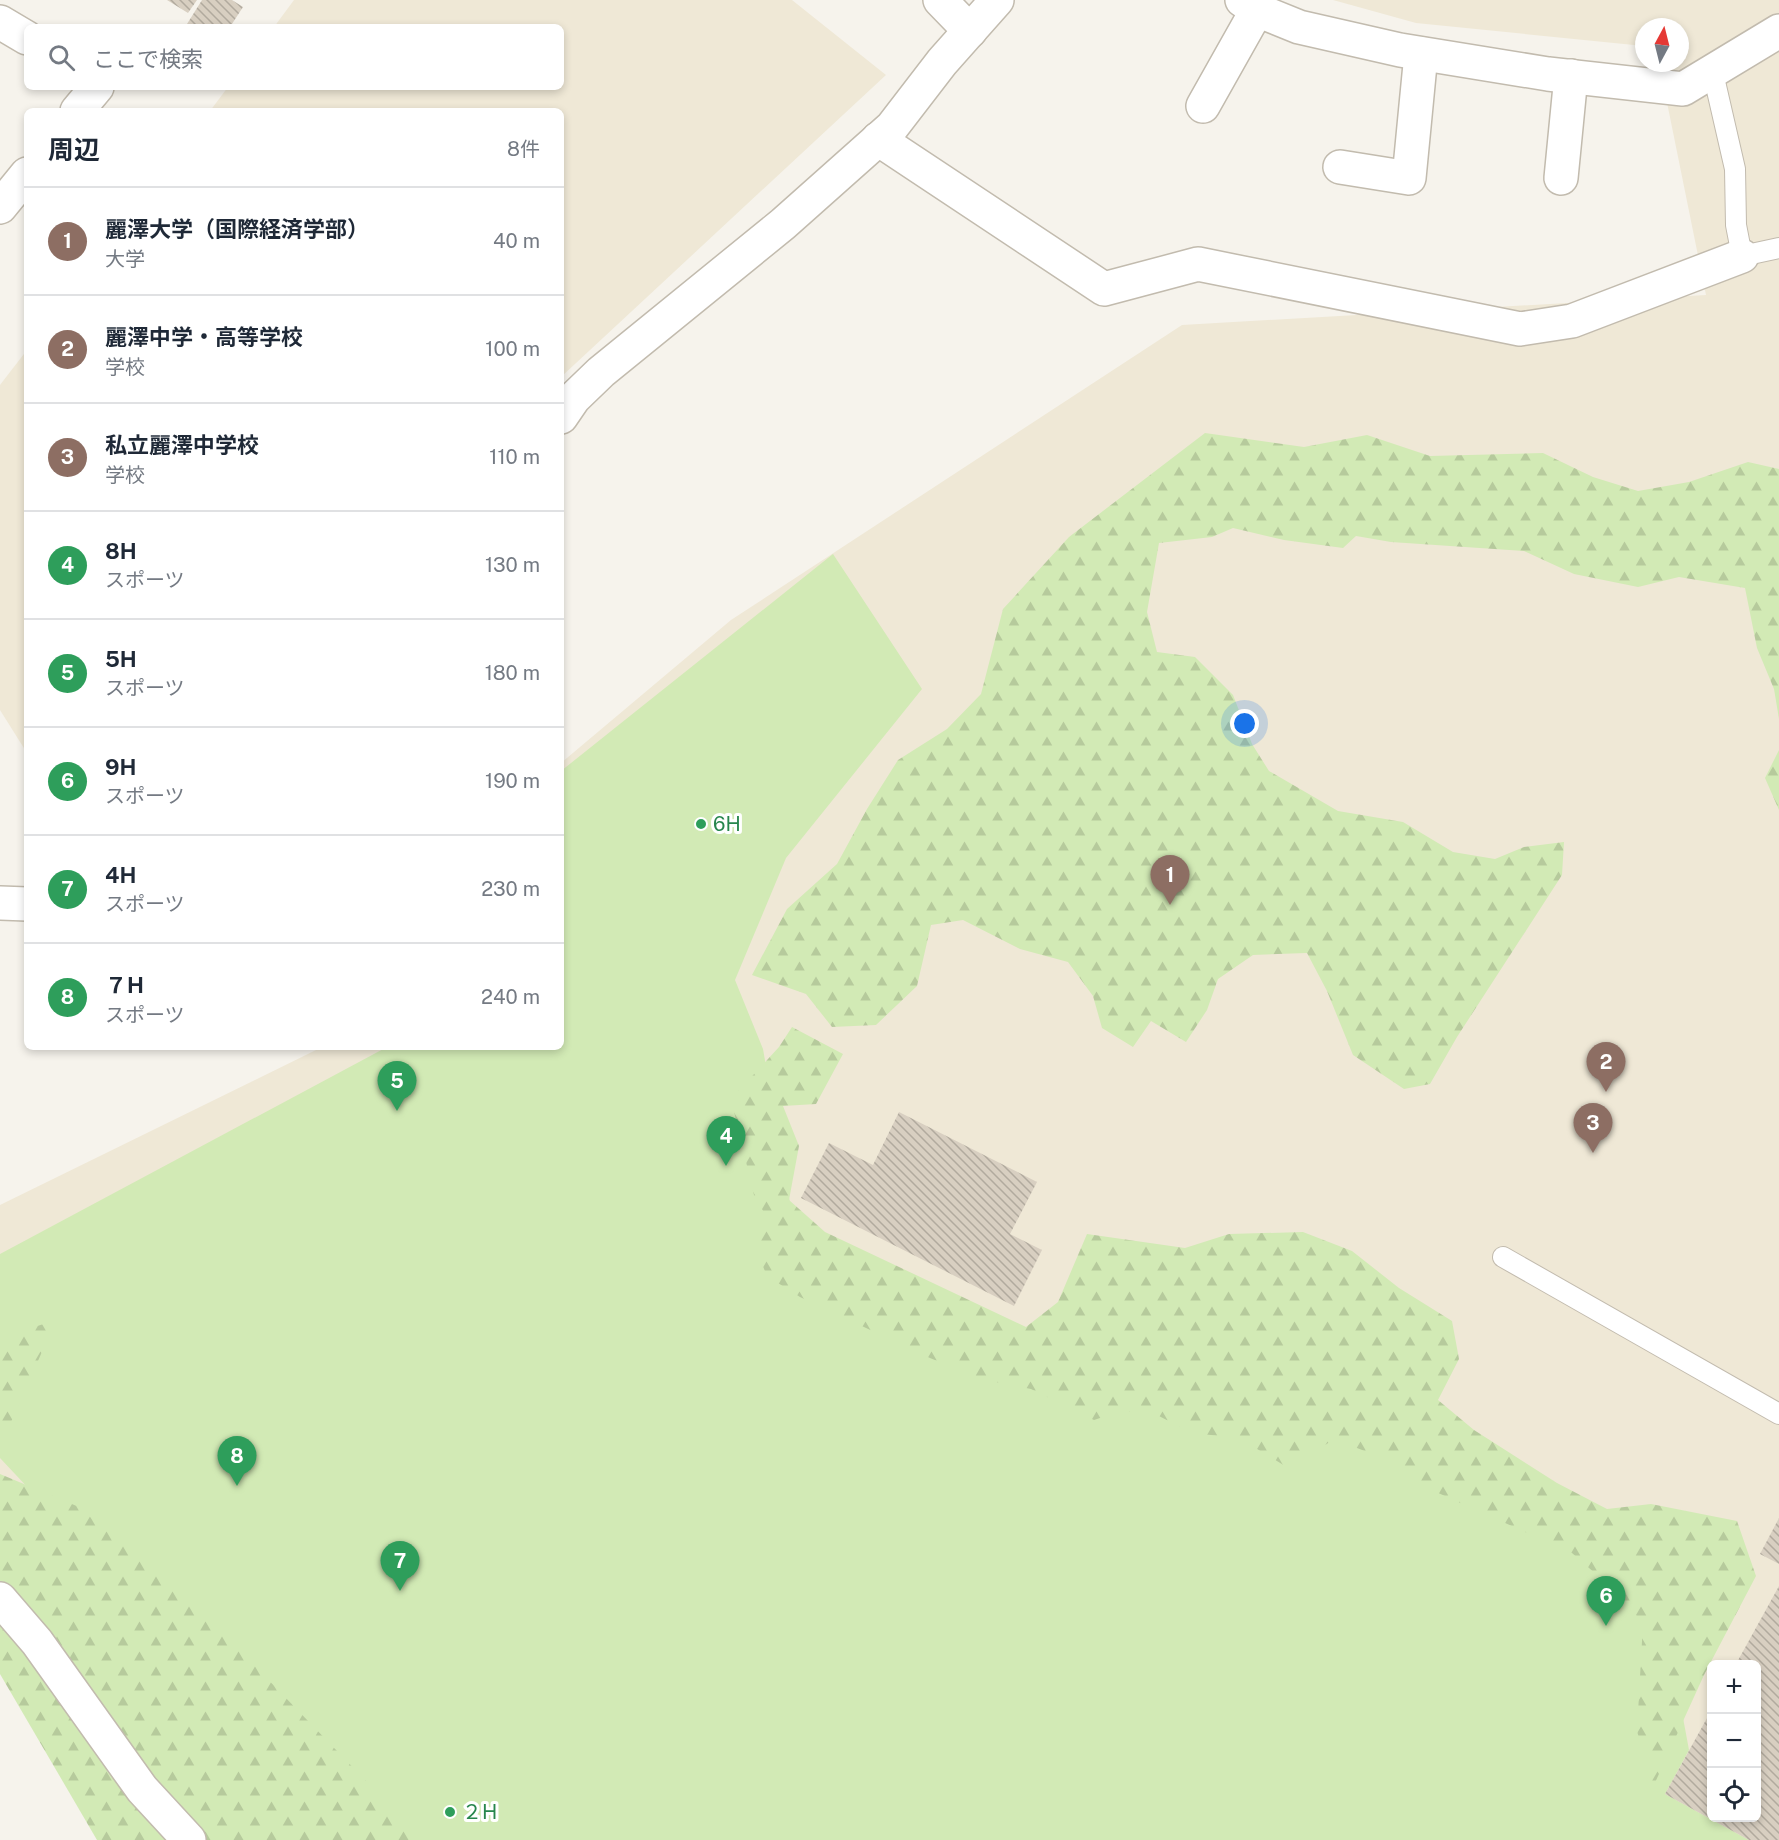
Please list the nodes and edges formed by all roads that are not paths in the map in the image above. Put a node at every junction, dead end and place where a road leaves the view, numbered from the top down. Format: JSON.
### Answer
{"nodes":[{"id":1,"x":940,"y":0,"type":"edge"},
{"id":2,"x":997,"y":0,"type":"edge"},
{"id":3,"x":1250,"y":5,"type":"edge"},
{"id":4,"x":0,"y":22,"type":"edge"},
{"id":5,"x":970,"y":31,"type":"junction"},
{"id":6,"x":1779,"y":31,"type":"edge"},
{"id":7,"x":24,"y":36,"type":"edge"},
{"id":8,"x":1421,"y":54,"type":"junction"},
{"id":9,"x":1713,"y":73,"type":"junction"},
{"id":10,"x":1571,"y":76,"type":"junction"},
{"id":11,"x":94,"y":90,"type":"edge"},
{"id":12,"x":1203,"y":106,"type":"dead end"},
{"id":13,"x":80,"y":108,"type":"edge"},
{"id":14,"x":878,"y":139,"type":"junction"},
{"id":15,"x":1340,"y":167,"type":"dead end"},
{"id":16,"x":24,"y":178,"type":"edge"},
{"id":17,"x":1562,"y":178,"type":"dead end"},
{"id":18,"x":0,"y":207,"type":"edge"},
{"id":19,"x":1779,"y":249,"type":"edge"},
{"id":20,"x":1742,"y":256,"type":"junction"},
{"id":21,"x":564,"y":413,"type":"edge"},
{"id":22,"x":0,"y":903,"type":"edge"},
{"id":23,"x":24,"y":904,"type":"edge"},
{"id":24,"x":1503,"y":1257,"type":"dead end"},
{"id":25,"x":1779,"y":1414,"type":"edge"},
{"id":26,"x":0,"y":1599,"type":"edge"},
{"id":27,"x":189,"y":1840,"type":"edge"}],
"edges":[{"from":1,"to":5,"type":"street"},
{"from":2,"to":5,"type":"street"},
{"from":3,"to":8,"type":"street"},
{"from":3,"to":12,"type":"street"},
{"from":4,"to":7,"type":"street"},
{"from":5,"to":14,"type":"street"},
{"from":6,"to":9,"type":"street"},
{"from":8,"to":10,"type":"street"},
{"from":8,"to":15,"type":"street"},
{"from":9,"to":10,"type":"street"},
{"from":9,"to":20,"type":"lane"},
{"from":10,"to":17,"type":"street"},
{"from":11,"to":13,"type":"street"},
{"from":14,"to":20,"type":"street"},
{"from":14,"to":21,"type":"street"},
{"from":16,"to":18,"type":"street"},
{"from":19,"to":20,"type":"lane"},
{"from":22,"to":23,"type":"street"},
{"from":24,"to":25,"type":"lane"},
{"from":26,"to":27,"type":"street"}]}
